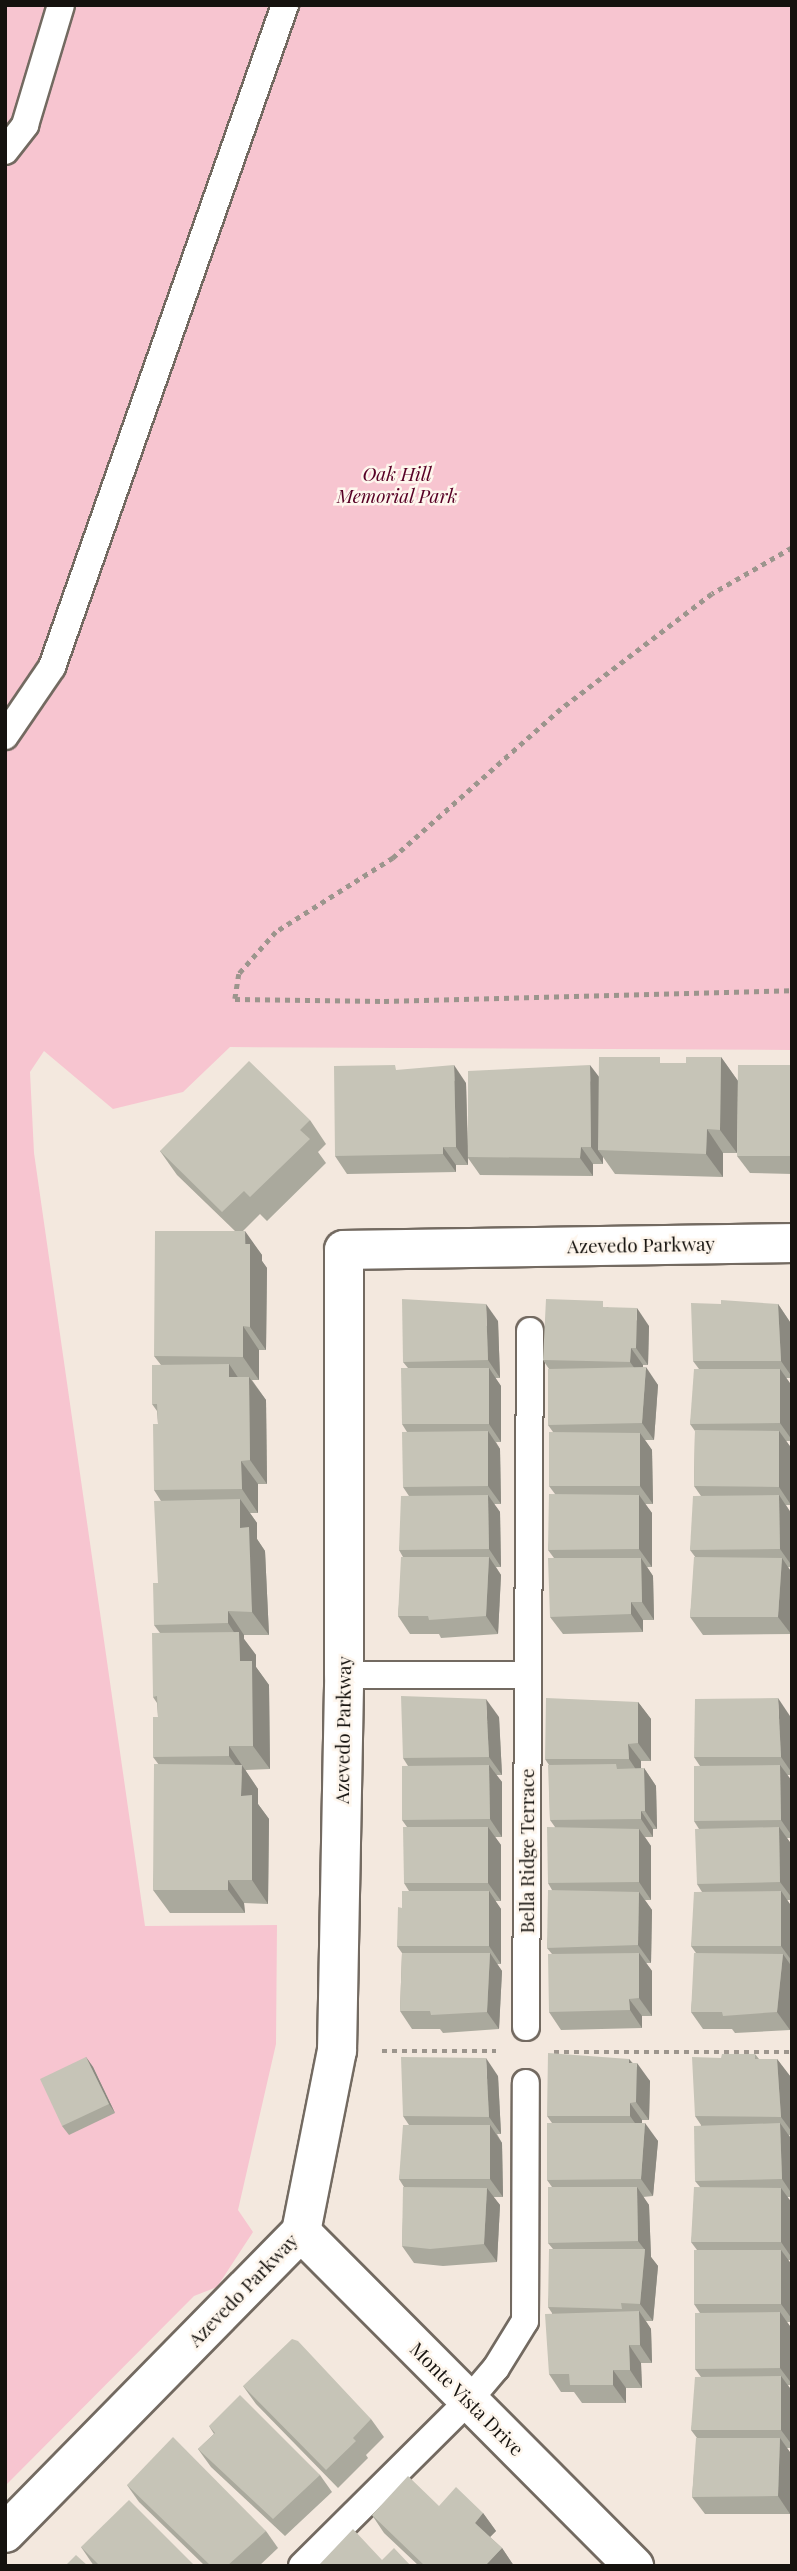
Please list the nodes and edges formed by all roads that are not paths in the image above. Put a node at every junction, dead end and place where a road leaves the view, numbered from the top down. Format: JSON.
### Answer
{"nodes":[{"id":1,"x":61,"y":5,"type":"edge"},
{"id":2,"x":285,"y":5,"type":"edge"},
{"id":3,"x":5,"y":151,"type":"edge"},
{"id":4,"x":5,"y":736,"type":"edge"},
{"id":5,"x":792,"y":1243,"type":"edge"},
{"id":6,"x":530,"y":1331,"type":"dead end"},
{"id":7,"x":344,"y":1675,"type":"junction"},
{"id":8,"x":528,"y":1675,"type":"junction"},
{"id":9,"x":526,"y":2027,"type":"dead end"},
{"id":10,"x":526,"y":2082,"type":"dead end"},
{"id":11,"x":301,"y":2232,"type":"junction"},
{"id":12,"x":468,"y":2401,"type":"junction"},
{"id":13,"x":5,"y":2533,"type":"edge"},
{"id":14,"x":302,"y":2566,"type":"edge"},
{"id":15,"x":634,"y":2566,"type":"edge"}],
"edges":[{"from":1,"to":3,"type":"lane"},
{"from":2,"to":4,"type":"lane"},
{"from":5,"to":7,"type":"street","name":"Azevedo Parkway"},
{"from":6,"to":8,"type":"lane","name":"Bella Ridge Terrace"},
{"from":7,"to":8,"type":"lane"},
{"from":7,"to":11,"type":"street","name":"Azevedo Parkway"},
{"from":8,"to":9,"type":"lane","name":"Bella Ridge Terrace"},
{"from":10,"to":12,"type":"lane"},
{"from":11,"to":12,"type":"street","name":"Monte Vista Drive"},
{"from":11,"to":13,"type":"street","name":"Azevedo Parkway"},
{"from":12,"to":14,"type":"lane"},
{"from":12,"to":15,"type":"street","name":"Monte Vista Drive"}]}
